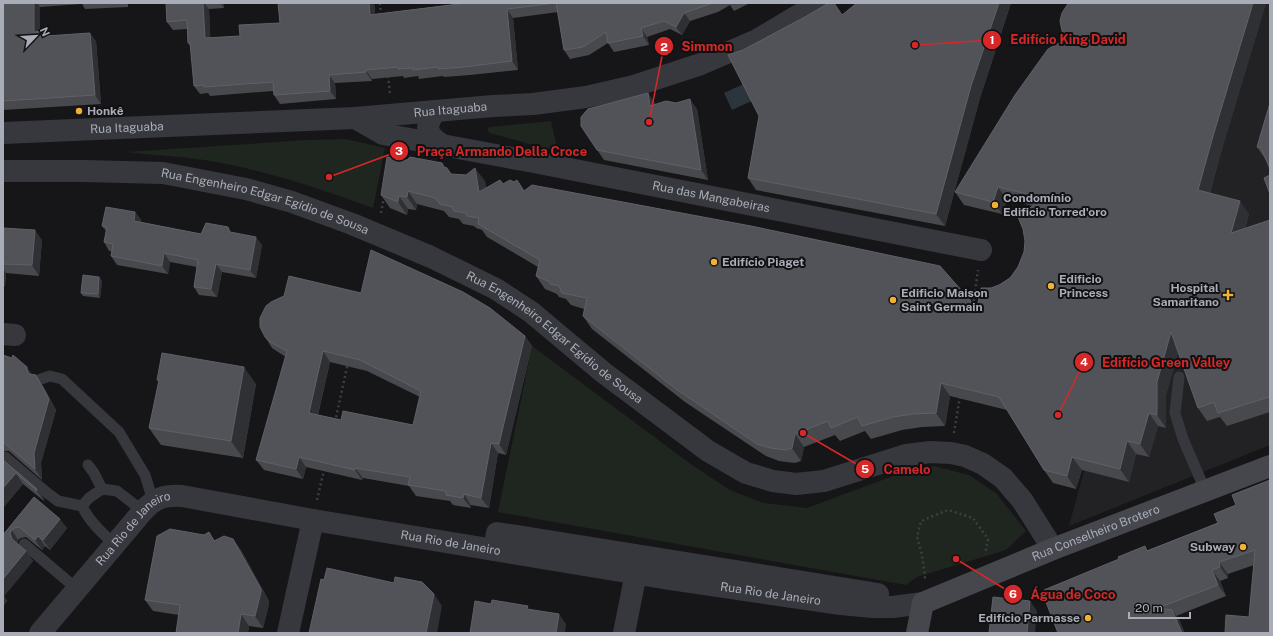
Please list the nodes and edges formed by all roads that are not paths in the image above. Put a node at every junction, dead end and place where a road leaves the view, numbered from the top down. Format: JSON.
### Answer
{"nodes":[{"id":1,"x":818,"y":3,"type":"edge"},
{"id":2,"x":435,"y":111,"type":"junction"},
{"id":3,"x":354,"y":118,"type":"junction"},
{"id":4,"x":3,"y":133,"type":"edge"},
{"id":5,"x":442,"y":145,"type":"junction"},
{"id":6,"x":3,"y":171,"type":"edge"},
{"id":7,"x":981,"y":250,"type":"road end"},
{"id":8,"x":1179,"y":378,"type":"edge"},
{"id":9,"x":41,"y":379,"type":"dead end"},
{"id":10,"x":5,"y":457,"type":"edge"},
{"id":11,"x":88,"y":465,"type":"dead end"},
{"id":12,"x":1270,"y":466,"type":"edge"},
{"id":13,"x":102,"y":488,"type":"junction"},
{"id":14,"x":1205,"y":490,"type":"junction"},
{"id":15,"x":82,"y":506,"type":"junction"},
{"id":16,"x":148,"y":506,"type":"junction"},
{"id":17,"x":313,"y":520,"type":"junction"},
{"id":18,"x":24,"y":544,"type":"edge"},
{"id":19,"x":114,"y":544,"type":"junction"},
{"id":20,"x":1053,"y":549,"type":"junction"},
{"id":21,"x":494,"y":550,"type":"junction"},
{"id":22,"x":636,"y":573,"type":"junction"},
{"id":23,"x":965,"y":580,"type":"road end"},
{"id":24,"x":77,"y":589,"type":"junction"},
{"id":25,"x":916,"y":601,"type":"junction"},
{"id":26,"x":40,"y":633,"type":"edge"},
{"id":27,"x":288,"y":633,"type":"edge"},
{"id":28,"x":624,"y":633,"type":"edge"},
{"id":29,"x":917,"y":633,"type":"edge"}],
"edges":[{"from":1,"to":2,"type":"street","name":"Rua Itaguaba"},
{"from":2,"to":3,"type":"street","name":"Rua Itaguaba"},
{"from":2,"to":5,"type":"street"},
{"from":3,"to":4,"type":"street","name":"Rua Itaguaba"},
{"from":3,"to":5,"type":"street","name":"Rua das Mangabeiras"},
{"from":5,"to":7,"type":"street","name":"Rua das Mangabeiras"},
{"from":6,"to":20,"type":"street","name":"Rua Engenheiro Edgar Egídio de Sousa"},
{"from":8,"to":14,"type":"lane"},
{"from":9,"to":16,"type":"lane"},
{"from":10,"to":15,"type":"lane"},
{"from":11,"to":13,"type":"lane"},
{"from":12,"to":14,"type":"street","name":"Rua Conselheiro Brotero"},
{"from":13,"to":15,"type":"lane"},
{"from":13,"to":16,"type":"lane"},
{"from":14,"to":20,"type":"street","name":"Rua Conselheiro Brotero"},
{"from":15,"to":19,"type":"lane"},
{"from":16,"to":17,"type":"street","name":"Rua Rio de Janeiro"},
{"from":16,"to":19,"type":"street","name":"Rua Rio de Janeiro"},
{"from":17,"to":21,"type":"street","name":"Rua Rio de Janeiro"},
{"from":17,"to":27,"type":"street"},
{"from":18,"to":24,"type":"lane"},
{"from":19,"to":24,"type":"street","name":"Rua Rio de Janeiro"},
{"from":20,"to":25,"type":"street","name":"Rua Conselheiro Brotero"},
{"from":21,"to":22,"type":"street","name":"Rua Rio de Janeiro"},
{"from":21,"to":25,"type":"street"},
{"from":22,"to":25,"type":"street","name":"Rua Rio de Janeiro"},
{"from":22,"to":28,"type":"street"},
{"from":23,"to":25,"type":"street","name":"Rua Rio de Janeiro"},
{"from":24,"to":26,"type":"street","name":"Rua Rio de Janeiro"},
{"from":25,"to":29,"type":"street"}]}
